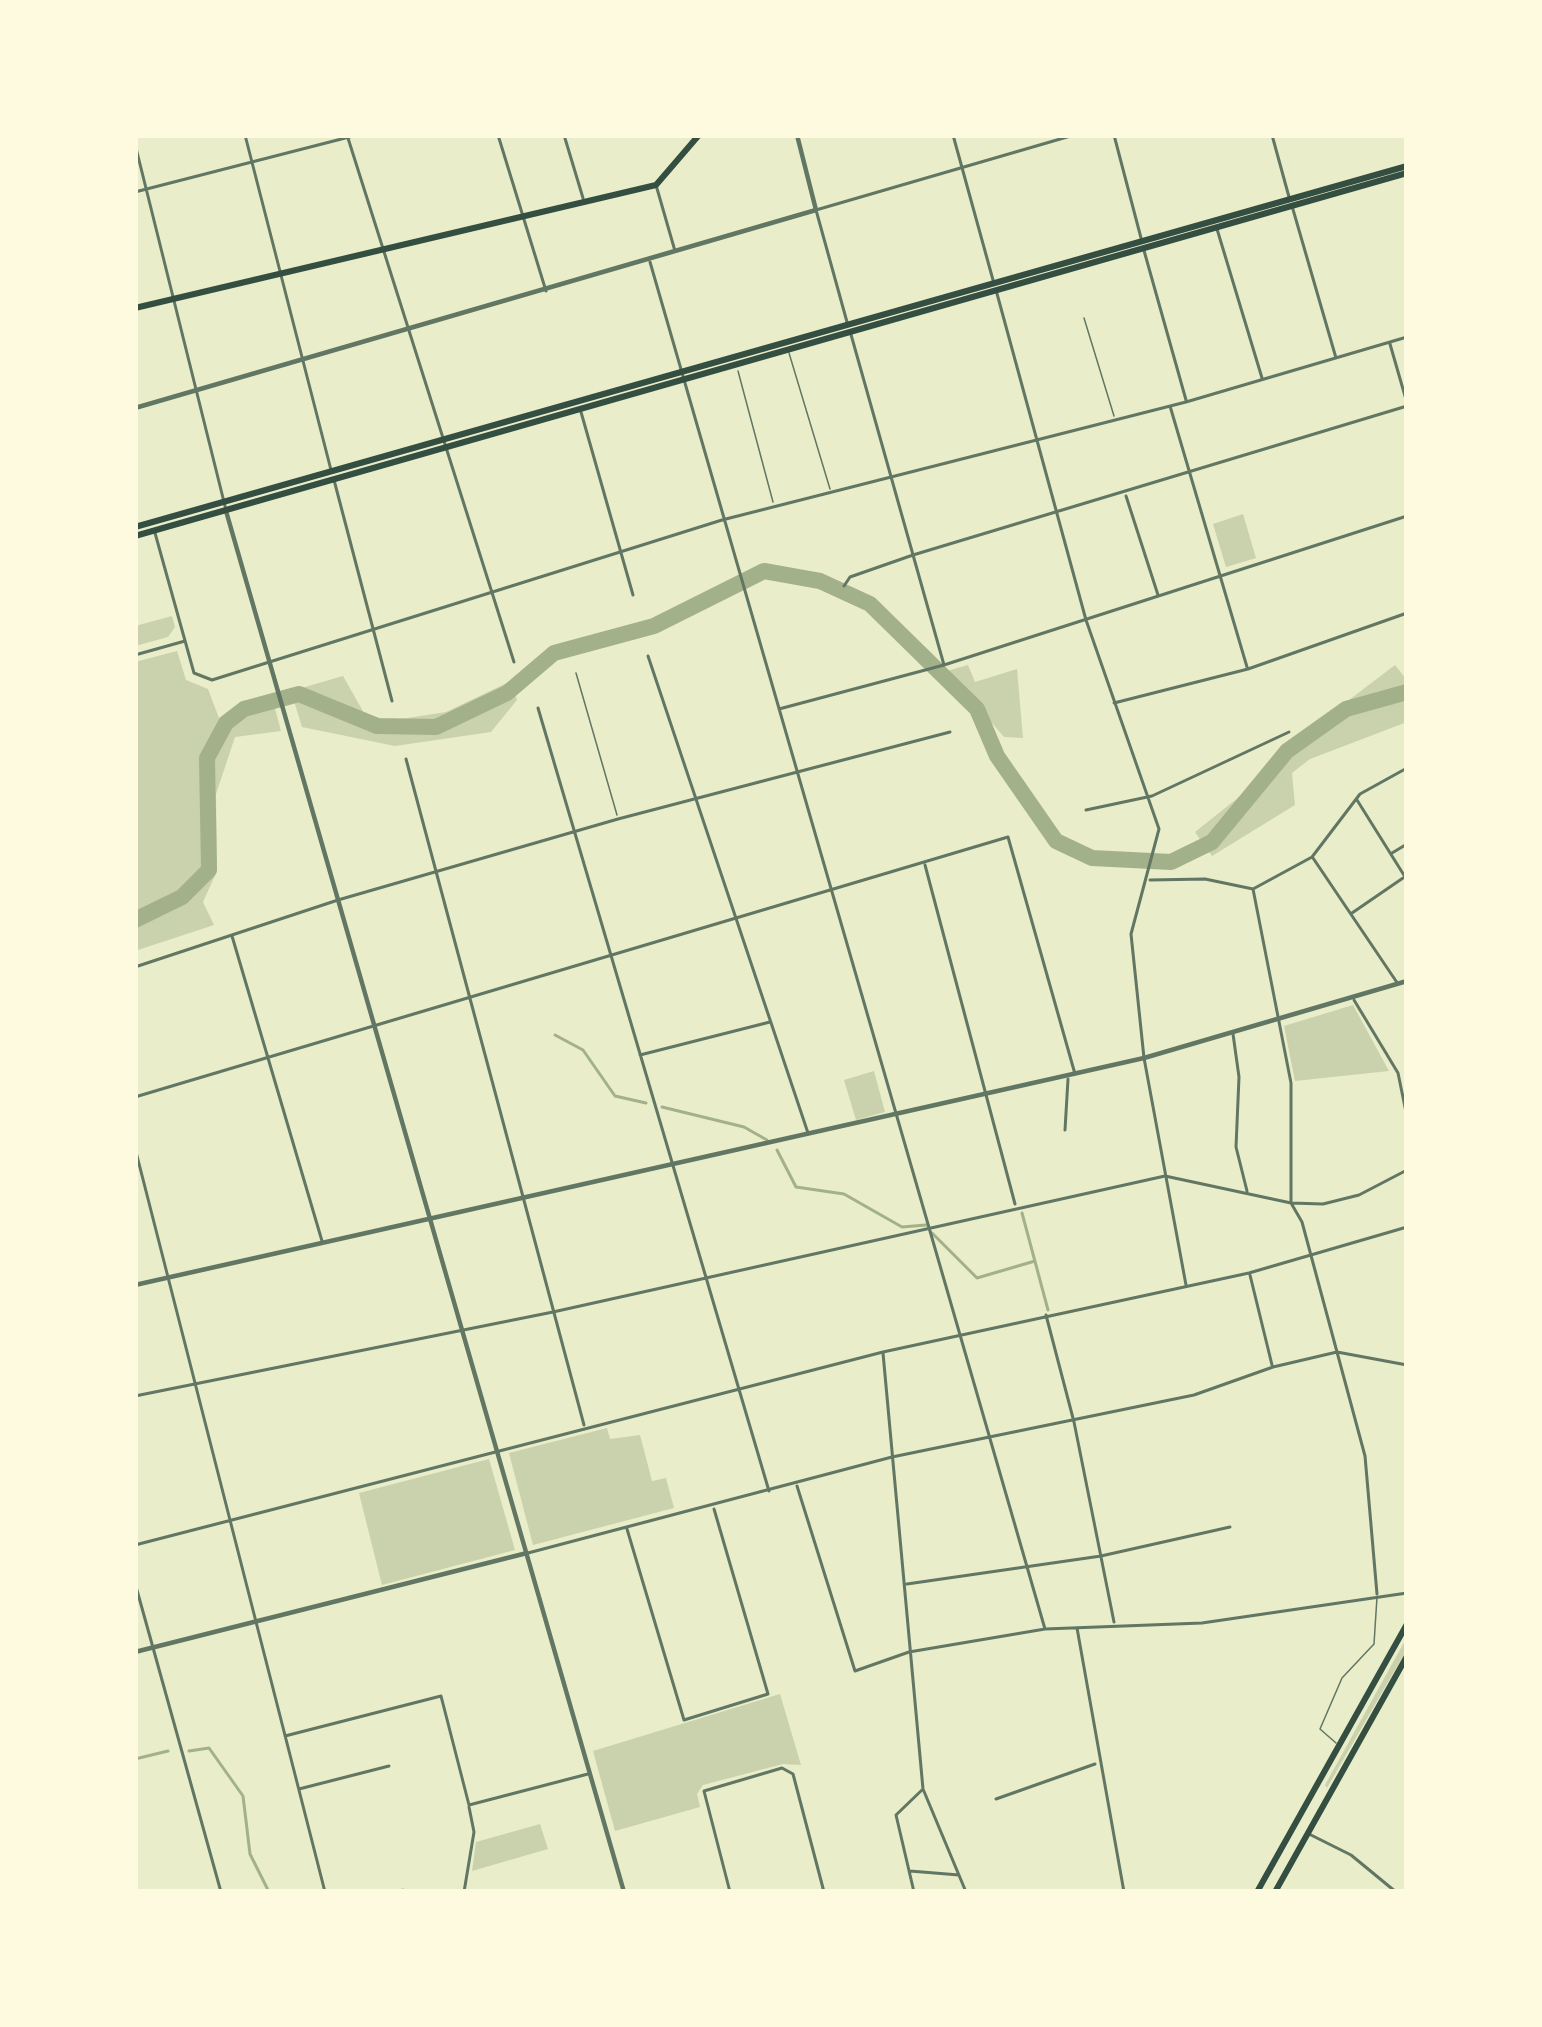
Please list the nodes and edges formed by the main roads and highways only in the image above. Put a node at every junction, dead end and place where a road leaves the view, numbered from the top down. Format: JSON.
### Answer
{"nodes":[{"id":1,"x":699,"y":135,"type":"edge"},
{"id":2,"x":1407,"y":170,"type":"edge"},
{"id":3,"x":1292,"y":204,"type":"junction"},
{"id":4,"x":1144,"y":248,"type":"junction"},
{"id":5,"x":135,"y":308,"type":"edge"},
{"id":6,"x":850,"y":330,"type":"junction"},
{"id":7,"x":682,"y":378,"type":"junction"},
{"id":8,"x":443,"y":443,"type":"junction"},
{"id":9,"x":225,"y":506,"type":"junction"},
{"id":10,"x":135,"y":527,"type":"edge"},
{"id":11,"x":135,"y":536,"type":"edge"},
{"id":12,"x":1407,"y":1624,"type":"edge"},
{"id":13,"x":1407,"y":1656,"type":"edge"},
{"id":14,"x":1257,"y":1892,"type":"edge"},
{"id":15,"x":1275,"y":1892,"type":"edge"}],
"edges":[{"from":1,"to":5,"type":"main road"},
{"from":2,"to":3,"type":"main road"},
{"from":3,"to":4,"type":"main road"},
{"from":3,"to":4,"type":"main road"},
{"from":4,"to":6,"type":"main road"},
{"from":6,"to":7,"type":"main road"},
{"from":6,"to":7,"type":"main road"},
{"from":7,"to":8,"type":"main road"},
{"from":7,"to":8,"type":"main road"},
{"from":8,"to":9,"type":"main road"},
{"from":9,"to":10,"type":"main road"},
{"from":9,"to":11,"type":"main road"},
{"from":12,"to":14,"type":"main road"},
{"from":13,"to":15,"type":"main road"}]}
